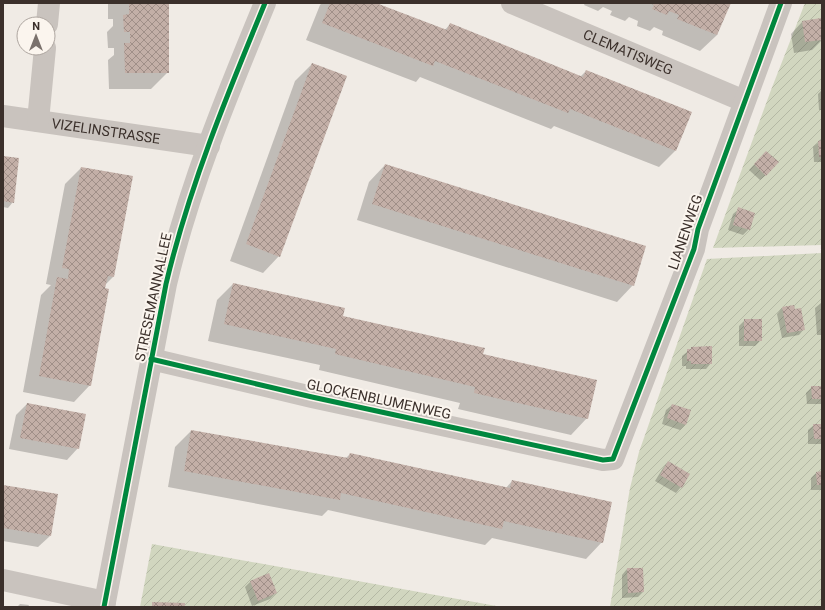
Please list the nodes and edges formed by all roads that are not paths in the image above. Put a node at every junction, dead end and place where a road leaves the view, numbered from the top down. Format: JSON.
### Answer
{"nodes":[{"id":1,"x":49,"y":3,"type":"edge"},
{"id":2,"x":265,"y":3,"type":"edge"},
{"id":3,"x":512,"y":3,"type":"edge"},
{"id":4,"x":781,"y":3,"type":"edge"},
{"id":5,"x":48,"y":16,"type":"edge"},
{"id":6,"x":44,"y":56,"type":"edge"},
{"id":7,"x":744,"y":101,"type":"junction"},
{"id":8,"x":3,"y":116,"type":"edge"},
{"id":9,"x":38,"y":121,"type":"junction"},
{"id":10,"x":209,"y":146,"type":"junction"},
{"id":11,"x":151,"y":359,"type":"junction"},
{"id":12,"x":603,"y":460,"type":"joint"},
{"id":13,"x":3,"y":580,"type":"edge"},
{"id":14,"x":104,"y":604,"type":"edge"}],
"edges":[{"from":1,"to":5,"type":"street"},
{"from":2,"to":10,"type":"street","name":"STRESEMANNALLEE"},
{"from":3,"to":7,"type":"street","name":"CLEMATISWEG"},
{"from":4,"to":7,"type":"street","name":"LIANENWEG"},
{"from":6,"to":9,"type":"street"},
{"from":7,"to":12,"type":"street","name":"LIANENWEG"},
{"from":8,"to":9,"type":"street","name":"VIZELINSTRASSE"},
{"from":9,"to":10,"type":"street","name":"VIZELINSTRASSE"},
{"from":10,"to":11,"type":"street","name":"STRESEMANNALLEE"},
{"from":11,"to":12,"type":"street","name":"GLOCKENBLUMENWEG"},
{"from":11,"to":14,"type":"street","name":"STRESEMANNALLEE"},
{"from":13,"to":14,"type":"street"}]}
